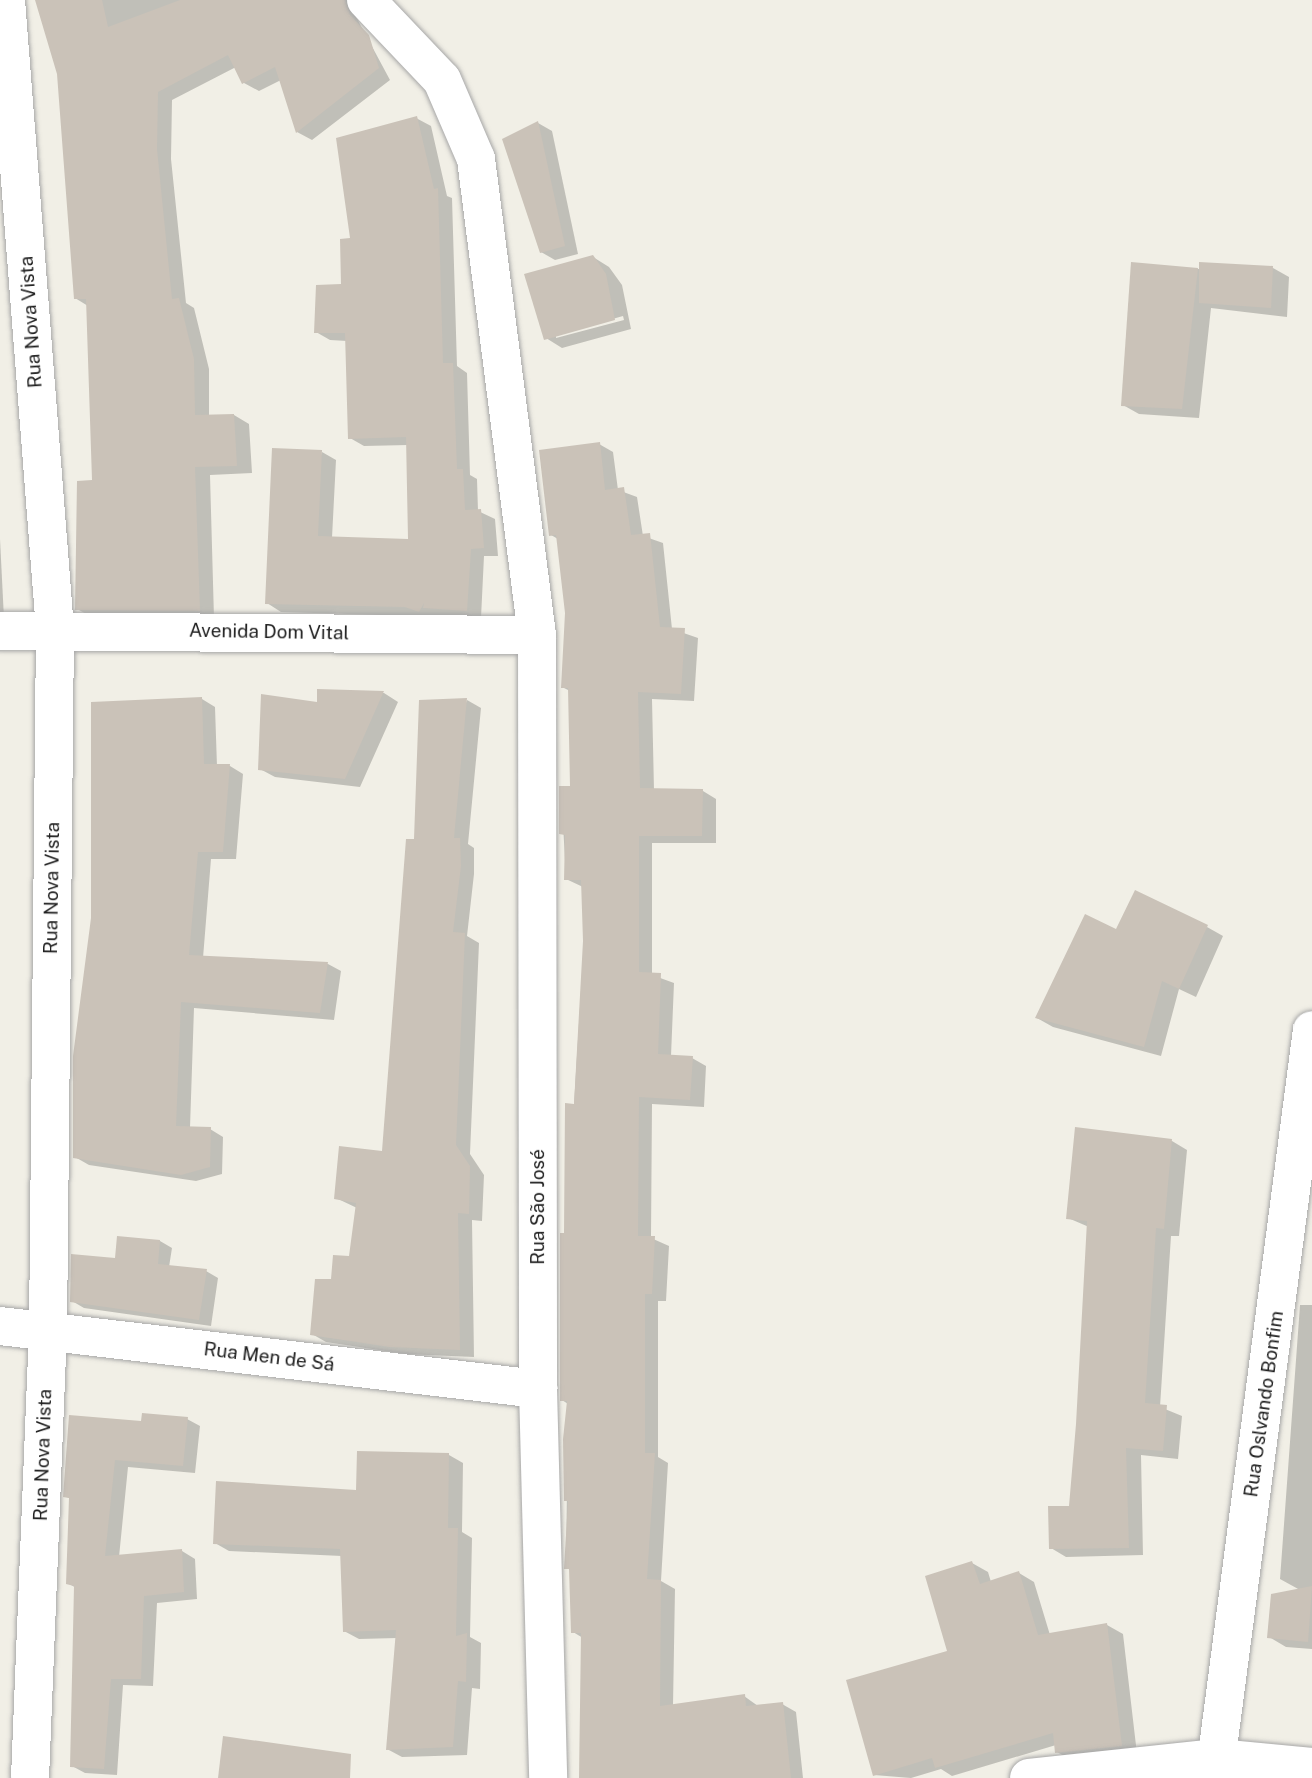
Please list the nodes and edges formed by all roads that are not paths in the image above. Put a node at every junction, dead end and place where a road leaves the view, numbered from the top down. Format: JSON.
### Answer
{"nodes":[{"id":1,"x":6,"y":0,"type":"edge"},
{"id":2,"x":366,"y":0,"type":"edge"},
{"id":3,"x":55,"y":629,"type":"junction"},
{"id":4,"x":0,"y":631,"type":"edge"},
{"id":5,"x":537,"y":635,"type":"junction"},
{"id":6,"x":1312,"y":1031,"type":"edge"},
{"id":7,"x":0,"y":1326,"type":"edge"},
{"id":8,"x":48,"y":1330,"type":"junction"},
{"id":9,"x":538,"y":1389,"type":"junction"},
{"id":10,"x":1312,"y":1767,"type":"edge"},
{"id":11,"x":1216,"y":1768,"type":"edge"},
{"id":12,"x":30,"y":1778,"type":"edge"},
{"id":13,"x":548,"y":1778,"type":"edge"},
{"id":14,"x":1029,"y":1778,"type":"edge"}],
"edges":[{"from":1,"to":3,"type":"street","name":"Rua Nova Vista"},
{"from":2,"to":5,"type":"street","name":"Rua São José"},
{"from":3,"to":4,"type":"street","name":"Avenida Dom Vital"},
{"from":3,"to":5,"type":"street","name":"Avenida Dom Vital"},
{"from":3,"to":8,"type":"street","name":"Rua Nova Vista"},
{"from":5,"to":9,"type":"street","name":"Rua São José"},
{"from":6,"to":11,"type":"street","name":"Rua Oslvando Bonfim"},
{"from":7,"to":8,"type":"street","name":"Rua Men de Sá"},
{"from":8,"to":9,"type":"street","name":"Rua Men de Sá"},
{"from":8,"to":12,"type":"street","name":"Rua Nova Vista"},
{"from":9,"to":13,"type":"street","name":"Rua São José"},
{"from":10,"to":11,"type":"street"},
{"from":11,"to":14,"type":"street"}]}
